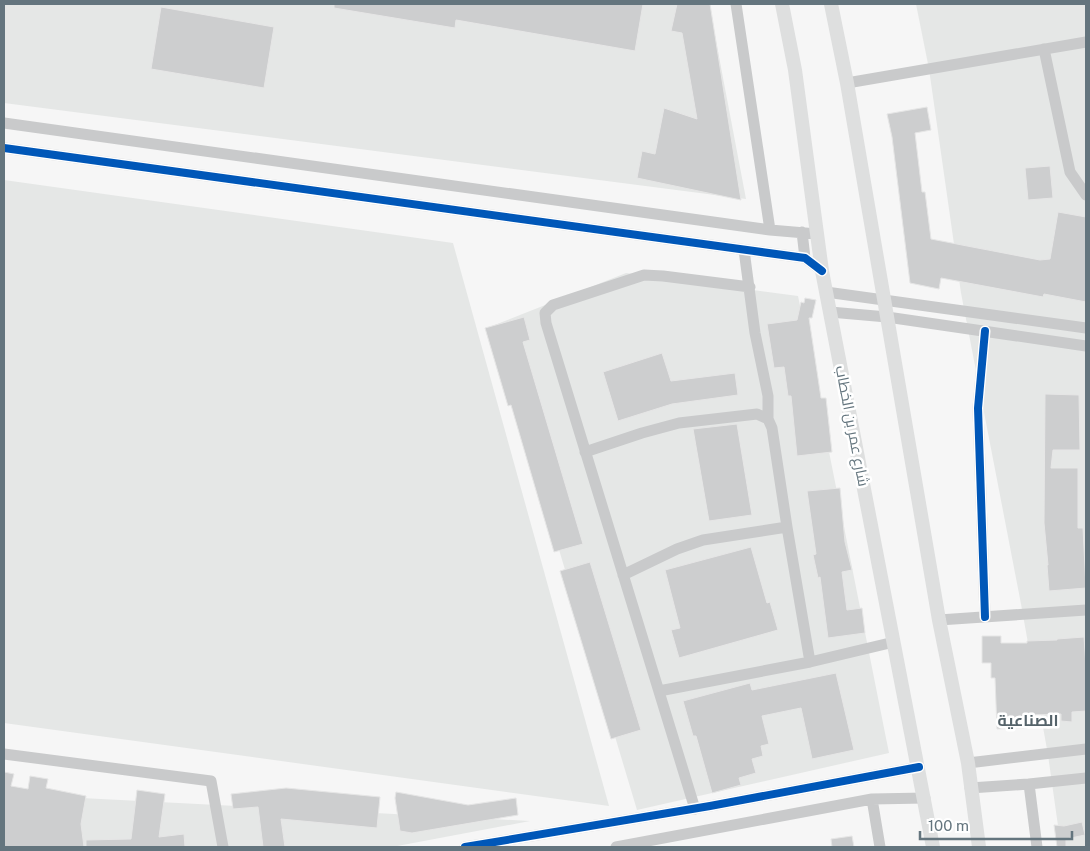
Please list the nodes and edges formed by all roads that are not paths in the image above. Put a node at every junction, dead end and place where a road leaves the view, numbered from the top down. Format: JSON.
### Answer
{"nodes":[{"id":1,"x":736,"y":4,"type":"edge"},
{"id":2,"x":782,"y":4,"type":"edge"},
{"id":3,"x":831,"y":4,"type":"edge"},
{"id":4,"x":1086,"y":42,"type":"edge"},
{"id":5,"x":1044,"y":49,"type":"junction"},
{"id":6,"x":847,"y":83,"type":"junction"},
{"id":7,"x":4,"y":123,"type":"edge"},
{"id":8,"x":4,"y":148,"type":"edge"},
{"id":9,"x":1086,"y":195,"type":"edge"},
{"id":10,"x":770,"y":230,"type":"junction"},
{"id":11,"x":802,"y":232,"type":"junction"},
{"id":12,"x":817,"y":234,"type":"junction"},
{"id":13,"x":744,"y":250,"type":"junction"},
{"id":14,"x":805,"y":258,"type":"junction"},
{"id":15,"x":822,"y":271,"type":"junction"},
{"id":16,"x":750,"y":287,"type":"junction"},
{"id":17,"x":826,"y":292,"type":"junction"},
{"id":18,"x":884,"y":300,"type":"junction"},
{"id":19,"x":830,"y":312,"type":"junction"},
{"id":20,"x":887,"y":317,"type":"junction"},
{"id":21,"x":1086,"y":328,"type":"edge"},
{"id":22,"x":985,"y":331,"type":"junction"},
{"id":23,"x":1086,"y":346,"type":"edge"},
{"id":24,"x":768,"y":419,"type":"junction"},
{"id":25,"x":585,"y":452,"type":"junction"},
{"id":26,"x":787,"y":527,"type":"junction"},
{"id":27,"x":623,"y":575,"type":"junction"},
{"id":28,"x":1086,"y":610,"type":"edge"},
{"id":29,"x":986,"y":617,"type":"junction"},
{"id":30,"x":939,"y":620,"type":"junction"},
{"id":31,"x":894,"y":642,"type":"junction"},
{"id":32,"x":810,"y":662,"type":"junction"},
{"id":33,"x":659,"y":691,"type":"junction"},
{"id":34,"x":1086,"y":749,"type":"edge"},
{"id":35,"x":4,"y":754,"type":"edge"},
{"id":36,"x":968,"y":763,"type":"junction"},
{"id":37,"x":919,"y":767,"type":"junction"},
{"id":38,"x":1086,"y":778,"type":"edge"},
{"id":39,"x":1029,"y":784,"type":"junction"},
{"id":40,"x":970,"y":788,"type":"junction"},
{"id":41,"x":925,"y":798,"type":"junction"},
{"id":42,"x":872,"y":799,"type":"junction"},
{"id":43,"x":695,"y":808,"type":"junction"},
{"id":44,"x":223,"y":847,"type":"edge"},
{"id":45,"x":465,"y":847,"type":"edge"},
{"id":46,"x":616,"y":847,"type":"edge"},
{"id":47,"x":880,"y":847,"type":"edge"},
{"id":48,"x":933,"y":847,"type":"edge"},
{"id":49,"x":979,"y":847,"type":"edge"},
{"id":50,"x":1037,"y":847,"type":"edge"}],
"edges":[{"from":1,"to":10,"type":"street"},
{"from":2,"to":12,"type":"main road","name":"شارع عمر بن الخطاب"},
{"from":3,"to":6,"type":"main road"},
{"from":4,"to":5,"type":"street"},
{"from":5,"to":6,"type":"street"},
{"from":5,"to":9,"type":"street"},
{"from":6,"to":18,"type":"main road"},
{"from":7,"to":10,"type":"street"},
{"from":8,"to":13,"type":"street"},
{"from":10,"to":11,"type":"street"},
{"from":11,"to":12,"type":"street"},
{"from":11,"to":14,"type":"street"},
{"from":12,"to":15,"type":"main road","name":"شارع عمر بن الخطاب"},
{"from":13,"to":14,"type":"street"},
{"from":13,"to":16,"type":"street"},
{"from":14,"to":15,"type":"street"},
{"from":15,"to":17,"type":"main road","name":"شارع عمر بن الخطاب"},
{"from":16,"to":24,"type":"street"},
{"from":16,"to":25,"type":"street"},
{"from":17,"to":18,"type":"street"},
{"from":17,"to":19,"type":"main road","name":"شارع عمر بن الخطاب"},
{"from":18,"to":20,"type":"main road"},
{"from":18,"to":21,"type":"street"},
{"from":19,"to":20,"type":"street"},
{"from":19,"to":31,"type":"main road","name":"شارع عمر بن الخطاب"},
{"from":20,"to":22,"type":"street"},
{"from":20,"to":30,"type":"main road"},
{"from":22,"to":23,"type":"street"},
{"from":22,"to":29,"type":"street"},
{"from":24,"to":25,"type":"street"},
{"from":24,"to":26,"type":"street"},
{"from":25,"to":27,"type":"street"},
{"from":26,"to":27,"type":"street"},
{"from":26,"to":32,"type":"street"},
{"from":27,"to":33,"type":"street"},
{"from":28,"to":29,"type":"street"},
{"from":29,"to":30,"type":"street"},
{"from":30,"to":36,"type":"main road"},
{"from":31,"to":32,"type":"street"},
{"from":31,"to":37,"type":"main road","name":"شارع عمر بن الخطاب"},
{"from":32,"to":33,"type":"street"},
{"from":33,"to":43,"type":"street"},
{"from":34,"to":36,"type":"street"},
{"from":35,"to":44,"type":"street"},
{"from":36,"to":40,"type":"main road"},
{"from":37,"to":41,"type":"main road","name":"شارع عمر بن الخطاب"},
{"from":37,"to":43,"type":"street"},
{"from":38,"to":39,"type":"street"},
{"from":39,"to":40,"type":"street"},
{"from":39,"to":50,"type":"street"},
{"from":40,"to":49,"type":"main road"},
{"from":41,"to":42,"type":"street"},
{"from":41,"to":48,"type":"main road","name":"شارع عمر بن الخطاب"},
{"from":42,"to":46,"type":"street"},
{"from":42,"to":47,"type":"street"},
{"from":43,"to":45,"type":"street"}]}
